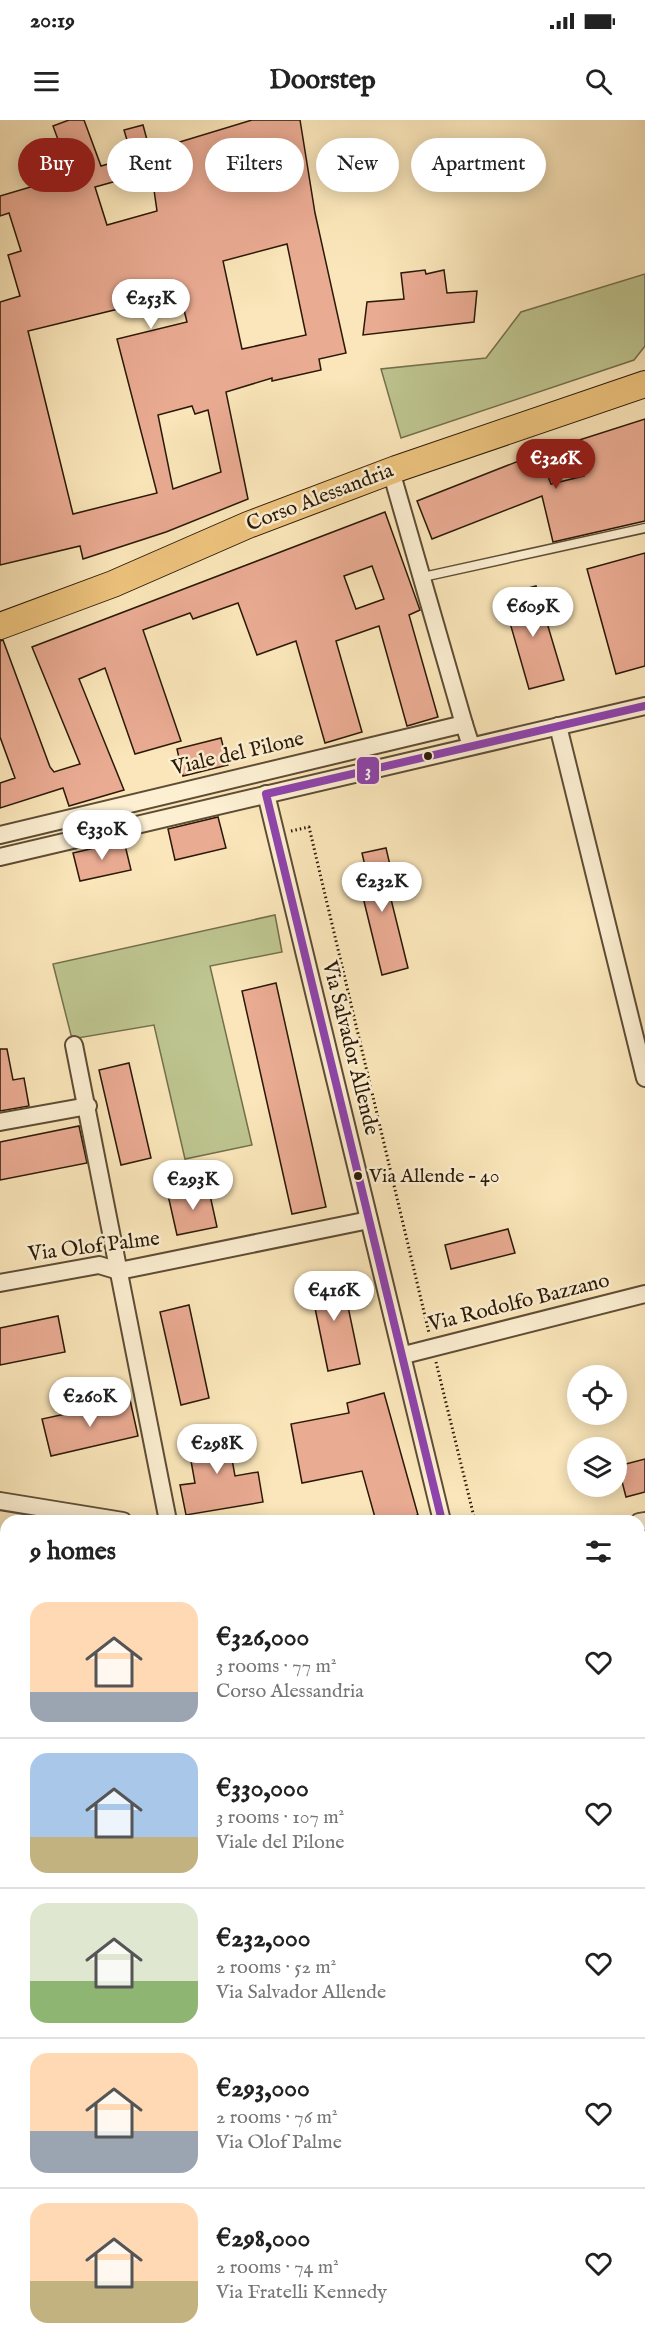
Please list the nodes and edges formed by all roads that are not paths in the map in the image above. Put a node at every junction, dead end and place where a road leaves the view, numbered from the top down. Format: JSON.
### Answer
{"nodes":[{"id":1,"x":645,"y":384,"type":"edge"},
{"id":2,"x":391,"y":471,"type":"junction"},
{"id":3,"x":645,"y":528,"type":"edge"},
{"id":4,"x":423,"y":578,"type":"junction"},
{"id":5,"x":0,"y":626,"type":"edge"},
{"id":6,"x":645,"y":705,"type":"edge"},
{"id":7,"x":464,"y":724,"type":"junction"},
{"id":8,"x":558,"y":726,"type":"junction"},
{"id":9,"x":471,"y":746,"type":"junction"},
{"id":10,"x":266,"y":794,"type":"junction"},
{"id":11,"x":0,"y":834,"type":"edge"},
{"id":12,"x":0,"y":857,"type":"edge"},
{"id":13,"x":74,"y":1045,"type":"dead end"},
{"id":14,"x":645,"y":1078,"type":"edge"},
{"id":15,"x":88,"y":1106,"type":"junction"},
{"id":16,"x":0,"y":1122,"type":"edge"},
{"id":17,"x":369,"y":1221,"type":"junction"},
{"id":18,"x":119,"y":1271,"type":"junction"},
{"id":19,"x":0,"y":1282,"type":"edge"},
{"id":20,"x":645,"y":1294,"type":"edge"},
{"id":21,"x":404,"y":1355,"type":"junction"},
{"id":22,"x":0,"y":1501,"type":"edge"},
{"id":23,"x":86,"y":1515,"type":"edge"},
{"id":24,"x":167,"y":1515,"type":"edge"},
{"id":25,"x":441,"y":1515,"type":"edge"}],
"edges":[{"from":1,"to":2,"type":"main road","name":"Corso Alessandria"},
{"from":2,"to":4,"type":"street"},
{"from":2,"to":5,"type":"main road","name":"Corso Alessandria"},
{"from":3,"to":4,"type":"lane"},
{"from":4,"to":7,"type":"street"},
{"from":6,"to":8,"type":"street"},
{"from":7,"to":9,"type":"street"},
{"from":7,"to":11,"type":"street","name":"Viale del Pilone"},
{"from":8,"to":9,"type":"street"},
{"from":8,"to":14,"type":"street"},
{"from":9,"to":10,"type":"street"},
{"from":10,"to":12,"type":"street"},
{"from":10,"to":17,"type":"street","name":"Via Salvador Allende"},
{"from":13,"to":15,"type":"street"},
{"from":15,"to":16,"type":"street"},
{"from":15,"to":18,"type":"street"},
{"from":17,"to":18,"type":"street","name":"Via Olof Palme"},
{"from":17,"to":21,"type":"street","name":"Via Salvador Allende"},
{"from":18,"to":19,"type":"street","name":"Via Olof Palme"},
{"from":18,"to":24,"type":"street"},
{"from":20,"to":21,"type":"street","name":"Via Rodolfo Bazzano"},
{"from":21,"to":25,"type":"street","name":"Via Salvador Allende"},
{"from":22,"to":23,"type":"street"}]}
